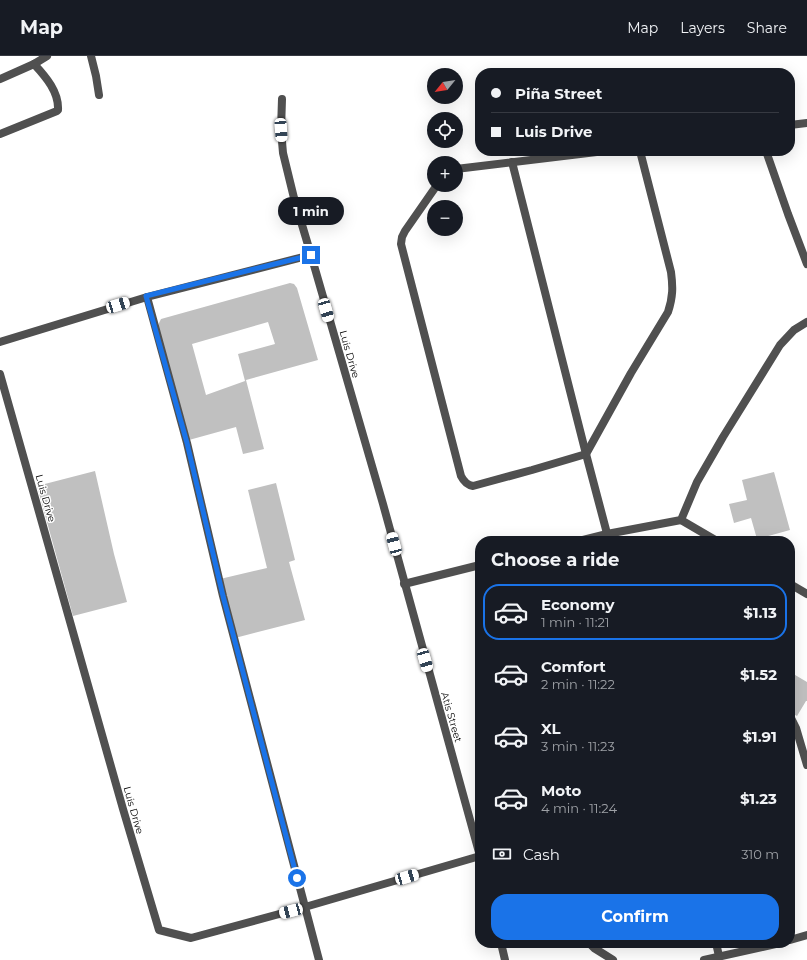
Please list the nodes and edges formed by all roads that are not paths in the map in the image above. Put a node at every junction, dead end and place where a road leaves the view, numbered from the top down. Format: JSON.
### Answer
{"nodes":[{"id":1,"x":47,"y":56,"type":"edge"},
{"id":2,"x":90,"y":56,"type":"edge"},
{"id":3,"x":34,"y":64,"type":"junction"},
{"id":4,"x":0,"y":79,"type":"edge"},
{"id":5,"x":99,"y":95,"type":"dead end"},
{"id":6,"x":282,"y":99,"type":"dead end"},
{"id":7,"x":807,"y":123,"type":"edge"},
{"id":8,"x":795,"y":125,"type":"edge"},
{"id":9,"x":0,"y":134,"type":"edge"},
{"id":10,"x":563,"y":156,"type":"edge"},
{"id":11,"x":641,"y":156,"type":"edge"},
{"id":12,"x":768,"y":156,"type":"edge"},
{"id":13,"x":512,"y":162,"type":"junction"},
{"id":14,"x":463,"y":168,"type":"edge"},
{"id":15,"x":432,"y":192,"type":"edge"},
{"id":16,"x":311,"y":255,"type":"junction"},
{"id":17,"x":807,"y":264,"type":"edge"},
{"id":18,"x":146,"y":296,"type":"junction"},
{"id":19,"x":807,"y":322,"type":"edge"},
{"id":20,"x":0,"y":342,"type":"edge"},
{"id":21,"x":0,"y":374,"type":"edge"},
{"id":22,"x":586,"y":454,"type":"junction"},
{"id":23,"x":681,"y":520,"type":"junction"},
{"id":24,"x":607,"y":536,"type":"edge"},
{"id":25,"x":616,"y":536,"type":"edge"},
{"id":26,"x":708,"y":536,"type":"edge"},
{"id":27,"x":475,"y":567,"type":"edge"},
{"id":28,"x":404,"y":584,"type":"junction"},
{"id":29,"x":795,"y":587,"type":"edge"},
{"id":30,"x":807,"y":594,"type":"edge"},
{"id":31,"x":795,"y":725,"type":"edge"},
{"id":32,"x":807,"y":766,"type":"edge"},
{"id":33,"x":475,"y":838,"type":"edge"},
{"id":34,"x":475,"y":857,"type":"edge"},
{"id":35,"x":305,"y":907,"type":"junction"},
{"id":36,"x":807,"y":935,"type":"edge"},
{"id":37,"x":795,"y":939,"type":"edge"},
{"id":38,"x":502,"y":948,"type":"edge"},
{"id":39,"x":594,"y":948,"type":"edge"},
{"id":40,"x":717,"y":948,"type":"edge"},
{"id":41,"x":757,"y":948,"type":"edge"},
{"id":42,"x":719,"y":956,"type":"junction"},
{"id":43,"x":319,"y":960,"type":"edge"},
{"id":44,"x":505,"y":960,"type":"edge"},
{"id":45,"x":613,"y":960,"type":"edge"},
{"id":46,"x":704,"y":960,"type":"edge"}],
"edges":[{"from":1,"to":3,"type":"street"},
{"from":2,"to":5,"type":"street"},
{"from":3,"to":4,"type":"street"},
{"from":3,"to":9,"type":"street"},
{"from":6,"to":16,"type":"street","name":"Luis Drive"},
{"from":7,"to":8,"type":"street"},
{"from":10,"to":13,"type":"street"},
{"from":11,"to":22,"type":"street"},
{"from":12,"to":17,"type":"street"},
{"from":13,"to":14,"type":"street"},
{"from":13,"to":22,"type":"street"},
{"from":15,"to":22,"type":"street"},
{"from":16,"to":18,"type":"street"},
{"from":16,"to":28,"type":"street","name":"Luis Drive"},
{"from":18,"to":20,"type":"street"},
{"from":18,"to":35,"type":"street"},
{"from":19,"to":23,"type":"street"},
{"from":21,"to":35,"type":"street","name":"Luis Drive"},
{"from":22,"to":24,"type":"street"},
{"from":23,"to":25,"type":"street"},
{"from":23,"to":26,"type":"street"},
{"from":27,"to":28,"type":"street"},
{"from":28,"to":33,"type":"street","name":"Atis Street"},
{"from":29,"to":30,"type":"street"},
{"from":31,"to":32,"type":"street"},
{"from":34,"to":35,"type":"street","name":"Luis Drive"},
{"from":35,"to":43,"type":"street"},
{"from":36,"to":37,"type":"street"},
{"from":38,"to":44,"type":"street"},
{"from":39,"to":45,"type":"street"},
{"from":40,"to":42,"type":"street"},
{"from":41,"to":42,"type":"street"},
{"from":42,"to":46,"type":"street"}]}
